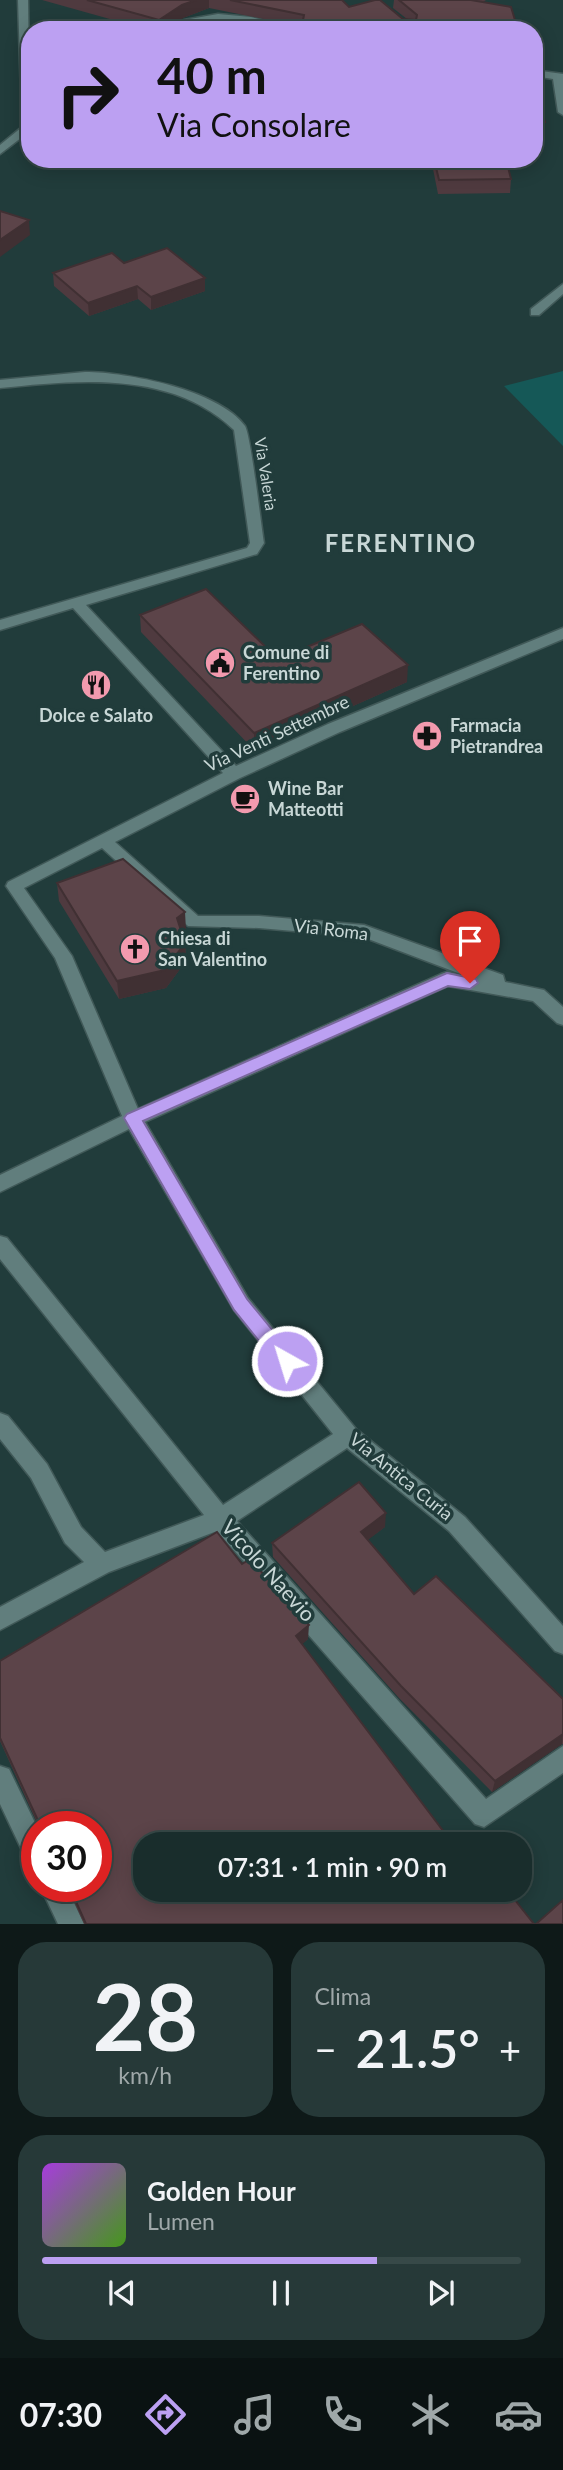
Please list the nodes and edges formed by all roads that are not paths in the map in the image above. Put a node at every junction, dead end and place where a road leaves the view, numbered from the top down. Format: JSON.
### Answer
{"nodes":[{"id":1,"x":23,"y":0,"type":"edge"},
{"id":2,"x":24,"y":21,"type":"edge"},
{"id":3,"x":191,"y":21,"type":"edge"},
{"id":4,"x":242,"y":21,"type":"edge"},
{"id":5,"x":560,"y":77,"type":"edge"},
{"id":6,"x":562,"y":100,"type":"edge"},
{"id":7,"x":563,"y":112,"type":"edge"},
{"id":8,"x":21,"y":132,"type":"edge"},
{"id":9,"x":0,"y":151,"type":"edge"},
{"id":10,"x":563,"y":288,"type":"edge"},
{"id":11,"x":535,"y":312,"type":"dead end"},
{"id":12,"x":0,"y":384,"type":"edge"},
{"id":13,"x":75,"y":602,"type":"junction"},
{"id":14,"x":0,"y":625,"type":"edge"},
{"id":15,"x":563,"y":633,"type":"edge"},
{"id":16,"x":234,"y":774,"type":"junction"},
{"id":17,"x":103,"y":840,"type":"junction"},
{"id":18,"x":14,"y":886,"type":"joint"},
{"id":19,"x":538,"y":995,"type":"junction"},
{"id":20,"x":563,"y":1018,"type":"edge"},
{"id":21,"x":133,"y":1118,"type":"junction"},
{"id":22,"x":0,"y":1184,"type":"edge"},
{"id":23,"x":0,"y":1244,"type":"edge"},
{"id":24,"x":0,"y":1423,"type":"edge"},
{"id":25,"x":348,"y":1436,"type":"junction"},
{"id":26,"x":220,"y":1518,"type":"junction"},
{"id":27,"x":102,"y":1564,"type":"junction"},
{"id":28,"x":0,"y":1619,"type":"edge"},
{"id":29,"x":563,"y":1643,"type":"edge"},
{"id":30,"x":563,"y":1758,"type":"edge"},
{"id":31,"x":0,"y":1778,"type":"edge"},
{"id":32,"x":21,"y":1821,"type":"edge"},
{"id":33,"x":60,"y":1902,"type":"edge"},
{"id":34,"x":71,"y":1924,"type":"edge"}],
"edges":[{"from":1,"to":2,"type":"street"},
{"from":3,"to":4,"type":"street"},
{"from":5,"to":6,"type":"street"},
{"from":6,"to":7,"type":"street"},
{"from":8,"to":9,"type":"street"},
{"from":10,"to":11,"type":"street"},
{"from":12,"to":13,"type":"street","name":"Via Valeria"},
{"from":13,"to":14,"type":"street"},
{"from":13,"to":16,"type":"street"},
{"from":15,"to":16,"type":"street","name":"Via Venti Settembre"},
{"from":16,"to":17,"type":"street","name":"Via Venti Settembre"},
{"from":17,"to":18,"type":"street","name":"Via Venti Settembre"},
{"from":17,"to":19,"type":"street","name":"Via Roma"},
{"from":18,"to":21,"type":"street","name":"Via Antica Curia"},
{"from":19,"to":20,"type":"street"},
{"from":19,"to":21,"type":"street"},
{"from":21,"to":22,"type":"street"},
{"from":21,"to":25,"type":"street","name":"Via Antica Curia"},
{"from":23,"to":26,"type":"street","name":"Vicolo Naevio"},
{"from":24,"to":27,"type":"street"},
{"from":25,"to":26,"type":"street"},
{"from":25,"to":29,"type":"street","name":"Via Antica Curia"},
{"from":26,"to":27,"type":"street"},
{"from":26,"to":30,"type":"street","name":"Vicolo Naevio"},
{"from":27,"to":28,"type":"street"},
{"from":31,"to":32,"type":"street"},
{"from":33,"to":34,"type":"street"}]}
